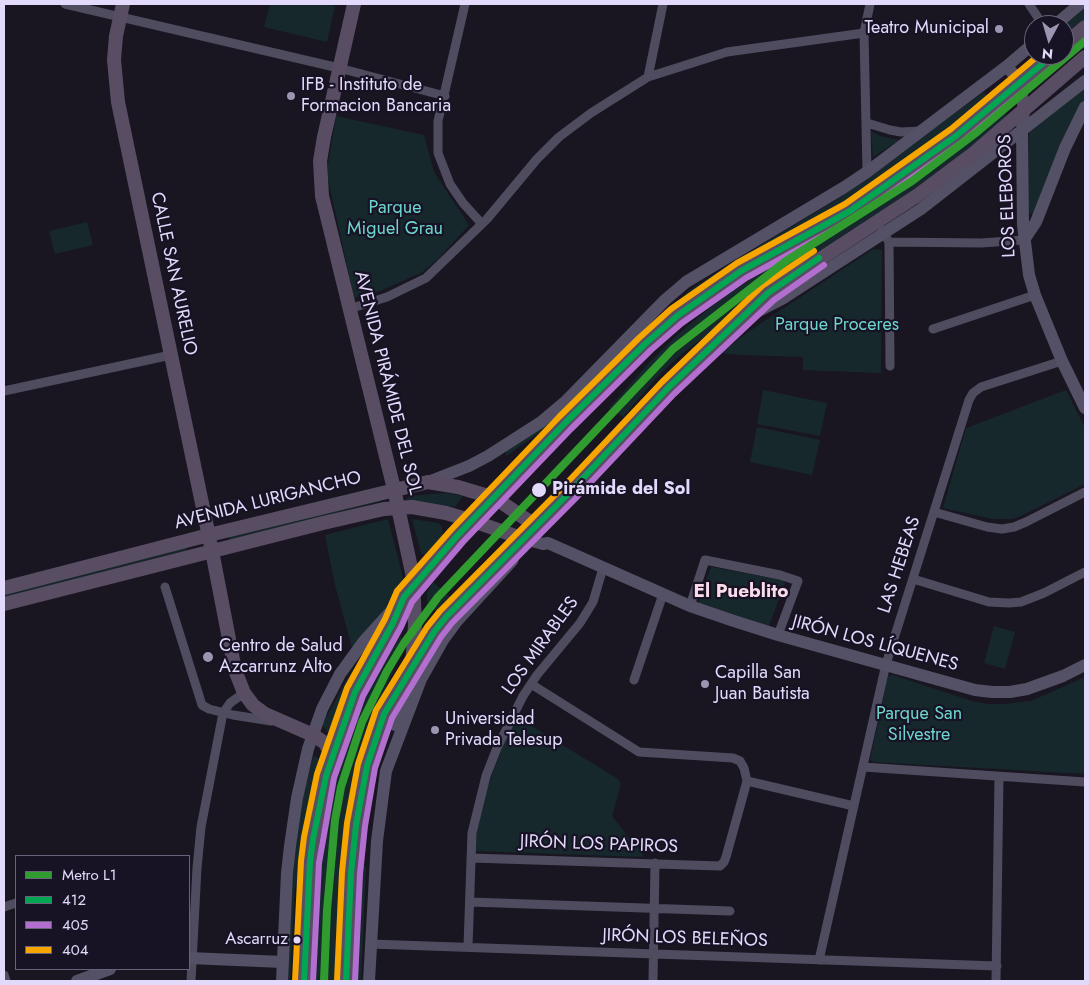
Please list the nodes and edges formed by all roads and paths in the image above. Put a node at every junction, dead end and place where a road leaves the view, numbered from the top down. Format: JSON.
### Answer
{"nodes":[{"id":1,"x":65,"y":4,"type":"edge"},
{"id":2,"x":354,"y":4,"type":"edge"},
{"id":3,"x":466,"y":4,"type":"edge"},
{"id":4,"x":663,"y":4,"type":"edge"},
{"id":5,"x":870,"y":4,"type":"edge"},
{"id":6,"x":1029,"y":4,"type":"edge"},
{"id":7,"x":1080,"y":4,"type":"edge"},
{"id":8,"x":121,"y":11,"type":"edge"},
{"id":9,"x":1036,"y":15,"type":"edge"},
{"id":10,"x":1066,"y":15,"type":"edge"},
{"id":11,"x":1085,"y":27,"type":"edge"},
{"id":12,"x":864,"y":33,"type":"junction"},
{"id":13,"x":1074,"y":36,"type":"edge"},
{"id":14,"x":1024,"y":52,"type":"edge"},
{"id":15,"x":1085,"y":57,"type":"edge"},
{"id":16,"x":1041,"y":65,"type":"edge"},
{"id":17,"x":1007,"y":66,"type":"junction"},
{"id":18,"x":339,"y":68,"type":"junction"},
{"id":19,"x":648,"y":77,"type":"junction"},
{"id":20,"x":1085,"y":82,"type":"edge"},
{"id":21,"x":1020,"y":83,"type":"junction"},
{"id":22,"x":445,"y":96,"type":"junction"},
{"id":23,"x":1085,"y":107,"type":"edge"},
{"id":24,"x":1024,"y":110,"type":"junction"},
{"id":25,"x":866,"y":123,"type":"junction"},
{"id":26,"x":1022,"y":130,"type":"junction"},
{"id":27,"x":921,"y":131,"type":"junction"},
{"id":28,"x":867,"y":172,"type":"junction"},
{"id":29,"x":482,"y":224,"type":"junction"},
{"id":30,"x":883,"y":232,"type":"junction"},
{"id":31,"x":1024,"y":240,"type":"junction"},
{"id":32,"x":1035,"y":295,"type":"junction"},
{"id":33,"x":349,"y":309,"type":"junction"},
{"id":34,"x":933,"y":329,"type":"dead end"},
{"id":35,"x":171,"y":355,"type":"junction"},
{"id":36,"x":1062,"y":361,"type":"junction"},
{"id":37,"x":890,"y":366,"type":"dead end"},
{"id":38,"x":4,"y":391,"type":"edge"},
{"id":39,"x":1085,"y":408,"type":"edge"},
{"id":40,"x":428,"y":482,"type":"junction"},
{"id":41,"x":394,"y":489,"type":"junction"},
{"id":42,"x":1085,"y":492,"type":"edge"},
{"id":43,"x":495,"y":498,"type":"junction"},
{"id":44,"x":398,"y":508,"type":"junction"},
{"id":45,"x":934,"y":512,"type":"junction"},
{"id":46,"x":473,"y":521,"type":"junction"},
{"id":47,"x":536,"y":526,"type":"junction"},
{"id":48,"x":208,"y":535,"type":"junction"},
{"id":49,"x":521,"y":541,"type":"junction"},
{"id":50,"x":548,"y":543,"type":"junction"},
{"id":51,"x":212,"y":551,"type":"junction"},
{"id":52,"x":603,"y":568,"type":"junction"},
{"id":53,"x":1085,"y":572,"type":"edge"},
{"id":54,"x":913,"y":579,"type":"junction"},
{"id":55,"x":414,"y":585,"type":"junction"},
{"id":56,"x":165,"y":587,"type":"dead end"},
{"id":57,"x":4,"y":588,"type":"edge"},
{"id":58,"x":664,"y":594,"type":"junction"},
{"id":59,"x":404,"y":597,"type":"junction"},
{"id":60,"x":4,"y":604,"type":"edge"},
{"id":61,"x":690,"y":606,"type":"junction"},
{"id":62,"x":778,"y":635,"type":"junction"},
{"id":63,"x":886,"y":664,"type":"junction"},
{"id":64,"x":1085,"y":665,"type":"edge"},
{"id":65,"x":412,"y":668,"type":"junction"},
{"id":66,"x":634,"y":680,"type":"dead end"},
{"id":67,"x":530,"y":684,"type":"junction"},
{"id":68,"x":244,"y":693,"type":"junction"},
{"id":69,"x":223,"y":713,"type":"junction"},
{"id":70,"x":283,"y":722,"type":"junction"},
{"id":71,"x":313,"y":735,"type":"junction"},
{"id":72,"x":332,"y":756,"type":"junction"},
{"id":73,"x":863,"y":767,"type":"junction"},
{"id":74,"x":386,"y":771,"type":"junction"},
{"id":75,"x":999,"y":777,"type":"junction"},
{"id":76,"x":746,"y":781,"type":"junction"},
{"id":77,"x":1085,"y":782,"type":"edge"},
{"id":78,"x":854,"y":806,"type":"junction"},
{"id":79,"x":471,"y":858,"type":"junction"},
{"id":80,"x":655,"y":863,"type":"junction"},
{"id":81,"x":193,"y":868,"type":"edge"},
{"id":82,"x":470,"y":902,"type":"junction"},
{"id":83,"x":655,"y":908,"type":"junction"},
{"id":84,"x":730,"y":910,"type":"dead end"},
{"id":85,"x":371,"y":944,"type":"junction"},
{"id":86,"x":468,"y":946,"type":"junction"},
{"id":87,"x":654,"y":954,"type":"junction"},
{"id":88,"x":190,"y":958,"type":"edge"},
{"id":89,"x":819,"y":960,"type":"junction"},
{"id":90,"x":283,"y":962,"type":"junction"},
{"id":91,"x":997,"y":966,"type":"junction"},
{"id":92,"x":107,"y":970,"type":"edge"},
{"id":93,"x":4,"y":975,"type":"edge"},
{"id":94,"x":6,"y":981,"type":"edge"},
{"id":95,"x":77,"y":981,"type":"edge"},
{"id":96,"x":191,"y":981,"type":"edge"},
{"id":97,"x":282,"y":981,"type":"edge"},
{"id":98,"x":304,"y":981,"type":"edge"},
{"id":99,"x":346,"y":981,"type":"edge"},
{"id":100,"x":369,"y":981,"type":"edge"},
{"id":101,"x":653,"y":981,"type":"edge"},
{"id":102,"x":996,"y":981,"type":"edge"}],
"edges":[{"from":1,"to":8,"type":"street"},
{"from":2,"to":18,"type":"main road","name":"AVENIDA PIRÁMIDE DEL SOL"},
{"from":3,"to":22,"type":"street"},
{"from":4,"to":19,"type":"street"},
{"from":5,"to":12,"type":"street"},
{"from":6,"to":9,"type":"street"},
{"from":7,"to":10,"type":"main road"},
{"from":8,"to":18,"type":"street"},
{"from":8,"to":35,"type":"main road","name":"CALLE SAN AURELIO"},
{"from":11,"to":13,"type":"main road"},
{"from":12,"to":19,"type":"street"},
{"from":12,"to":25,"type":"street"},
{"from":14,"to":17,"type":"main road"},
{"from":15,"to":24,"type":"main road"},
{"from":16,"to":21,"type":"main road"},
{"from":17,"to":21,"type":"main road","name":"LOS ELEBOROS"},
{"from":17,"to":27,"type":"main road"},
{"from":18,"to":22,"type":"street"},
{"from":18,"to":33,"type":"main road","name":"AVENIDA PIRÁMIDE DEL SOL"},
{"from":19,"to":29,"type":"street"},
{"from":20,"to":26,"type":"main road"},
{"from":21,"to":24,"type":"main road","name":"LOS ELEBOROS"},
{"from":21,"to":43,"type":"main road"},
{"from":22,"to":29,"type":"street"},
{"from":23,"to":31,"type":"main road"},
{"from":24,"to":26,"type":"main road","name":"LOS ELEBOROS"},
{"from":24,"to":30,"type":"main road"},
{"from":25,"to":27,"type":"street"},
{"from":25,"to":28,"type":"street"},
{"from":26,"to":30,"type":"main road"},
{"from":26,"to":31,"type":"main road","name":"LOS ELEBOROS"},
{"from":27,"to":28,"type":"main road"},
{"from":28,"to":40,"type":"main road"},
{"from":29,"to":33,"type":"street"},
{"from":30,"to":31,"type":"street"},
{"from":30,"to":37,"type":"street"},
{"from":30,"to":47,"type":"main road"},
{"from":31,"to":32,"type":"main road","name":"LOS ELEBOROS"},
{"from":32,"to":34,"type":"street"},
{"from":32,"to":36,"type":"main road","name":"LOS ELEBOROS"},
{"from":33,"to":41,"type":"main road","name":"AVENIDA PIRÁMIDE DEL SOL"},
{"from":35,"to":38,"type":"street"},
{"from":35,"to":48,"type":"main road","name":"CALLE SAN AURELIO"},
{"from":36,"to":39,"type":"main road","name":"LOS ELEBOROS"},
{"from":36,"to":45,"type":"street","name":"LAS HEBEAS"},
{"from":40,"to":41,"type":"main road","name":"AVENIDA LURIGANCHO"},
{"from":40,"to":43,"type":"main road","name":"AVENIDA LURIGANCHO"},
{"from":41,"to":44,"type":"main road","name":"AVENIDA PIRÁMIDE DEL SOL"},
{"from":41,"to":48,"type":"main road","name":"AVENIDA LURIGANCHO"},
{"from":42,"to":45,"type":"street"},
{"from":43,"to":46,"type":"main road"},
{"from":43,"to":47,"type":"main road","name":"AVENIDA LURIGANCHO"},
{"from":44,"to":46,"type":"main road","name":"AVENIDA LURIGANCHO"},
{"from":44,"to":51,"type":"main road","name":"AVENIDA LURIGANCHO"},
{"from":44,"to":55,"type":"main road","name":"AVENIDA PIRÁMIDE DEL SOL"},
{"from":45,"to":54,"type":"street","name":"LAS HEBEAS"},
{"from":46,"to":49,"type":"main road","name":"AVENIDA LURIGANCHO"},
{"from":46,"to":55,"type":"main road"},
{"from":47,"to":49,"type":"main road"},
{"from":47,"to":50,"type":"main road"},
{"from":48,"to":51,"type":"main road","name":"CALLE SAN AURELIO"},
{"from":48,"to":57,"type":"main road","name":"AVENIDA LURIGANCHO"},
{"from":49,"to":50,"type":"main road","name":"JIRÓN LOS LÍQUENES"},
{"from":49,"to":65,"type":"main road"},
{"from":49,"to":74,"type":"main road"},
{"from":50,"to":52,"type":"main road","name":"JIRÓN LOS LÍQUENES"},
{"from":51,"to":60,"type":"main road","name":"AVENIDA LURIGANCHO"},
{"from":51,"to":68,"type":"main road","name":"CALLE SAN AURELIO"},
{"from":52,"to":58,"type":"main road","name":"JIRÓN LOS LÍQUENES"},
{"from":52,"to":67,"type":"street","name":"LOS MIRABLES"},
{"from":53,"to":54,"type":"street"},
{"from":54,"to":63,"type":"street","name":"LAS HEBEAS"},
{"from":55,"to":59,"type":"main road"},
{"from":55,"to":65,"type":"main road","name":"AVENIDA PIRÁMIDE DEL SOL"},
{"from":56,"to":69,"type":"street"},
{"from":58,"to":61,"type":"main road","name":"JIRÓN LOS LÍQUENES"},
{"from":58,"to":66,"type":"street"},
{"from":59,"to":71,"type":"main road"},
{"from":59,"to":72,"type":"main road"},
{"from":61,"to":62,"type":"main road","name":"JIRÓN LOS LÍQUENES"},
{"from":61,"to":62,"type":"street"},
{"from":62,"to":63,"type":"main road","name":"JIRÓN LOS LÍQUENES"},
{"from":63,"to":64,"type":"main road","name":"JIRÓN LOS LÍQUENES"},
{"from":63,"to":73,"type":"street","name":"LAS HEBEAS"},
{"from":65,"to":74,"type":"main road","name":"AVENIDA PIRÁMIDE DEL SOL"},
{"from":65,"to":99,"type":"main road"},
{"from":67,"to":76,"type":"street"},
{"from":67,"to":79,"type":"street","name":"LOS MIRABLES"},
{"from":68,"to":69,"type":"street"},
{"from":68,"to":70,"type":"main road"},
{"from":69,"to":70,"type":"street"},
{"from":69,"to":81,"type":"street"},
{"from":70,"to":71,"type":"main road"},
{"from":71,"to":72,"type":"main road"},
{"from":71,"to":90,"type":"main road"},
{"from":72,"to":98,"type":"main road"},
{"from":73,"to":75,"type":"street"},
{"from":73,"to":78,"type":"street","name":"LAS HEBEAS"},
{"from":74,"to":85,"type":"main road"},
{"from":75,"to":77,"type":"street"},
{"from":75,"to":91,"type":"street"},
{"from":76,"to":78,"type":"street"},
{"from":76,"to":80,"type":"street","name":"JIRÓN LOS PAPIROS"},
{"from":78,"to":89,"type":"street","name":"LAS HEBEAS"},
{"from":79,"to":80,"type":"street","name":"JIRÓN LOS PAPIROS"},
{"from":79,"to":82,"type":"street","name":"LOS MIRABLES"},
{"from":80,"to":83,"type":"street"},
{"from":81,"to":88,"type":"street"},
{"from":82,"to":83,"type":"street"},
{"from":82,"to":86,"type":"street","name":"LOS MIRABLES"},
{"from":83,"to":84,"type":"street"},
{"from":83,"to":87,"type":"street"},
{"from":85,"to":86,"type":"street","name":"JIRÓN LOS BELEÑOS"},
{"from":85,"to":100,"type":"main road"},
{"from":86,"to":87,"type":"street","name":"JIRÓN LOS BELEÑOS"},
{"from":87,"to":89,"type":"street","name":"JIRÓN LOS BELEÑOS"},
{"from":87,"to":101,"type":"street"},
{"from":88,"to":90,"type":"main road"},
{"from":88,"to":96,"type":"street"},
{"from":89,"to":91,"type":"street","name":"JIRÓN LOS BELEÑOS"},
{"from":90,"to":97,"type":"main road"},
{"from":91,"to":102,"type":"street"},
{"from":92,"to":95,"type":"main road"},
{"from":93,"to":94,"type":"street"}]}
